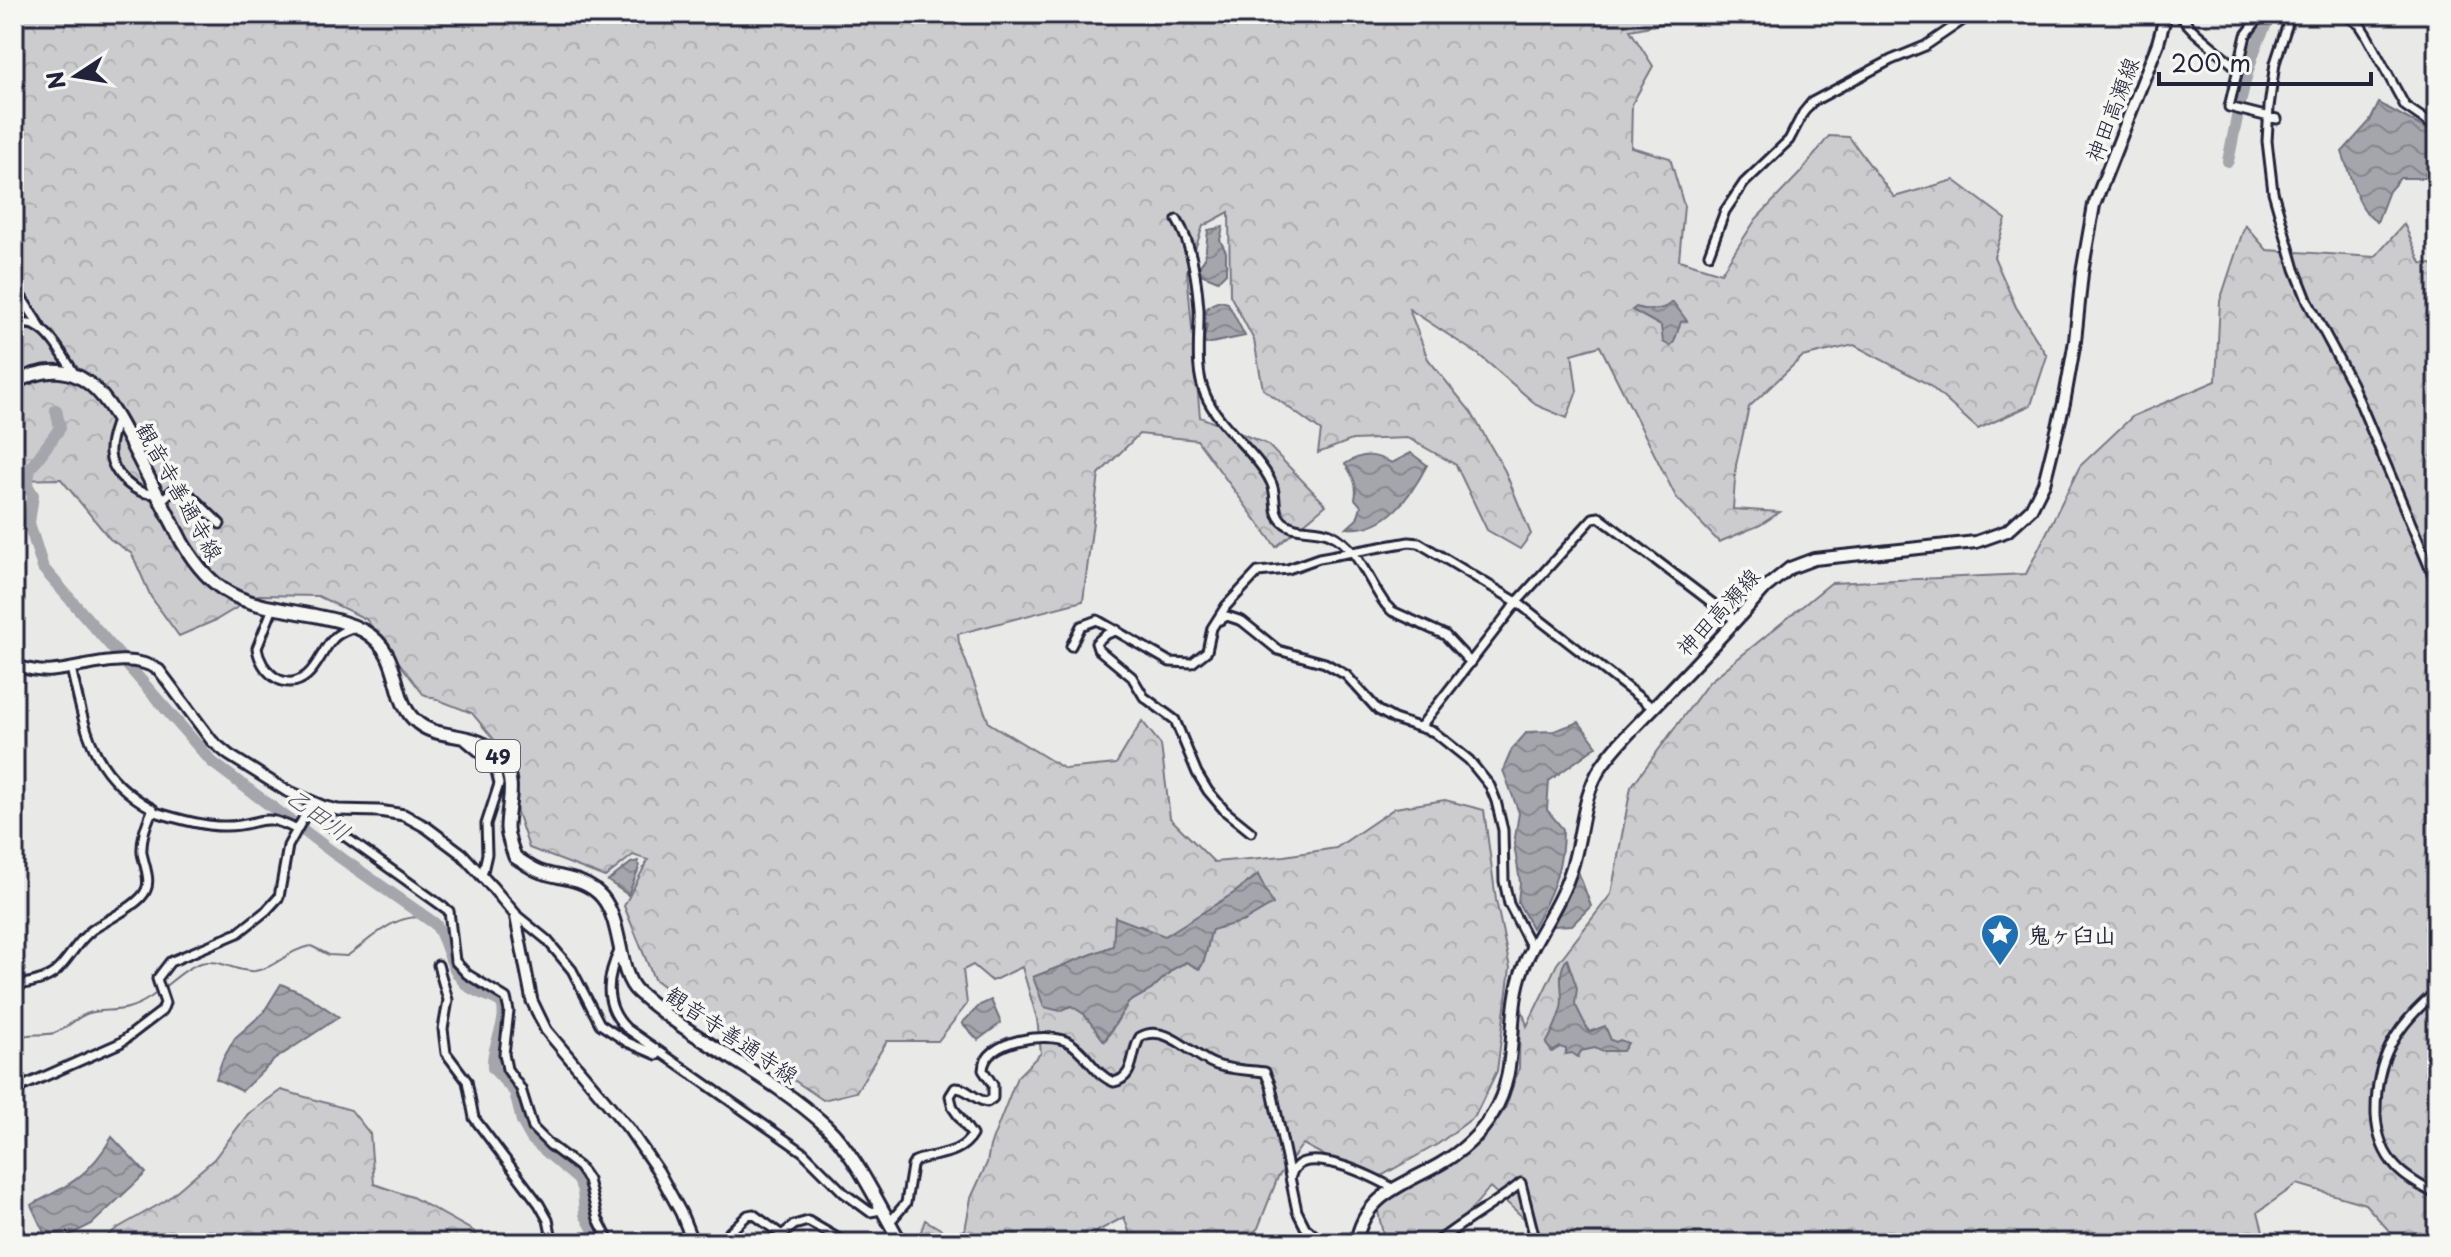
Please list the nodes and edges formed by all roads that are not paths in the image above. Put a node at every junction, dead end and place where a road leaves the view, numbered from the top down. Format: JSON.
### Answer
{"nodes":[{"id":1,"x":1972,"y":14,"type":"edge"},
{"id":2,"x":2166,"y":14,"type":"edge"},
{"id":3,"x":2178,"y":14,"type":"edge"},
{"id":4,"x":2262,"y":14,"type":"edge"},
{"id":5,"x":2291,"y":14,"type":"edge"},
{"id":6,"x":2344,"y":14,"type":"edge"},
{"id":7,"x":2236,"y":67,"type":"junction"},
{"id":8,"x":2272,"y":118,"type":"junction"},
{"id":9,"x":2437,"y":128,"type":"edge"},
{"id":10,"x":1177,"y":220,"type":"dead end"},
{"id":11,"x":1709,"y":254,"type":"dead end"},
{"id":12,"x":14,"y":297,"type":"edge"},
{"id":13,"x":14,"y":327,"type":"edge"},
{"id":14,"x":42,"y":329,"type":"junction"},
{"id":15,"x":74,"y":373,"type":"junction"},
{"id":16,"x":14,"y":383,"type":"edge"},
{"id":17,"x":118,"y":416,"type":"junction"},
{"id":18,"x":159,"y":497,"type":"junction"},
{"id":19,"x":220,"y":524,"type":"dead end"},
{"id":20,"x":1353,"y":552,"type":"junction"},
{"id":21,"x":2437,"y":585,"type":"edge"},
{"id":22,"x":1517,"y":602,"type":"junction"},
{"id":23,"x":273,"y":608,"type":"junction"},
{"id":24,"x":1736,"y":621,"type":"junction"},
{"id":25,"x":355,"y":627,"type":"junction"},
{"id":26,"x":1212,"y":628,"type":"junction"},
{"id":27,"x":1117,"y":630,"type":"junction"},
{"id":28,"x":1071,"y":646,"type":"dead end"},
{"id":29,"x":1471,"y":663,"type":"junction"},
{"id":30,"x":14,"y":665,"type":"edge"},
{"id":31,"x":71,"y":668,"type":"junction"},
{"id":32,"x":1653,"y":708,"type":"junction"},
{"id":33,"x":1421,"y":726,"type":"junction"},
{"id":34,"x":458,"y":735,"type":"junction"},
{"id":35,"x":310,"y":806,"type":"junction"},
{"id":36,"x":152,"y":811,"type":"junction"},
{"id":37,"x":297,"y":830,"type":"junction"},
{"id":38,"x":1251,"y":832,"type":"dead end"},
{"id":39,"x":482,"y":876,"type":"junction"},
{"id":40,"x":515,"y":914,"type":"junction"},
{"id":41,"x":621,"y":947,"type":"junction"},
{"id":42,"x":1532,"y":948,"type":"junction"},
{"id":43,"x":438,"y":965,"type":"dead end"},
{"id":44,"x":14,"y":986,"type":"edge"},
{"id":45,"x":2437,"y":991,"type":"edge"},
{"id":46,"x":667,"y":1058,"type":"junction"},
{"id":47,"x":14,"y":1090,"type":"edge"},
{"id":48,"x":1291,"y":1178,"type":"junction"},
{"id":49,"x":1394,"y":1189,"type":"junction"},
{"id":50,"x":2437,"y":1195,"type":"edge"},
{"id":51,"x":881,"y":1210,"type":"junction"},
{"id":52,"x":889,"y":1223,"type":"junction"},
{"id":53,"x":834,"y":1240,"type":"edge"},
{"id":54,"x":553,"y":1243,"type":"edge"},
{"id":55,"x":610,"y":1243,"type":"edge"},
{"id":56,"x":693,"y":1243,"type":"edge"},
{"id":57,"x":718,"y":1243,"type":"edge"},
{"id":58,"x":846,"y":1243,"type":"edge"},
{"id":59,"x":901,"y":1243,"type":"edge"},
{"id":60,"x":1323,"y":1243,"type":"edge"},
{"id":61,"x":1356,"y":1243,"type":"edge"},
{"id":62,"x":1436,"y":1243,"type":"edge"},
{"id":63,"x":1533,"y":1243,"type":"edge"}],
"edges":[{"from":1,"to":11,"type":"street"},
{"from":2,"to":24,"type":"main road","name":"神田高瀬線"},
{"from":3,"to":7,"type":"street"},
{"from":4,"to":7,"type":"street"},
{"from":5,"to":8,"type":"street"},
{"from":6,"to":9,"type":"street"},
{"from":7,"to":8,"type":"street"},
{"from":8,"to":21,"type":"street"},
{"from":10,"to":20,"type":"street"},
{"from":12,"to":14,"type":"street"},
{"from":13,"to":14,"type":"street"},
{"from":14,"to":15,"type":"street"},
{"from":15,"to":16,"type":"main road"},
{"from":15,"to":17,"type":"main road","name":"観音寺善通寺線","number":"49"},
{"from":17,"to":18,"type":"main road","name":"観音寺善通寺線","number":"49"},
{"from":17,"to":18,"type":"street"},
{"from":18,"to":19,"type":"street"},
{"from":18,"to":23,"type":"main road","name":"観音寺善通寺線","number":"49"},
{"from":20,"to":22,"type":"street"},
{"from":20,"to":26,"type":"street"},
{"from":20,"to":29,"type":"street"},
{"from":22,"to":24,"type":"street"},
{"from":22,"to":29,"type":"street"},
{"from":22,"to":32,"type":"street"},
{"from":23,"to":25,"type":"main road","name":"観音寺善通寺線","number":"49"},
{"from":23,"to":25,"type":"street"},
{"from":24,"to":32,"type":"main road","name":"神田高瀬線"},
{"from":25,"to":34,"type":"main road","name":"観音寺善通寺線","number":"49"},
{"from":26,"to":27,"type":"street"},
{"from":26,"to":33,"type":"street"},
{"from":27,"to":28,"type":"street"},
{"from":27,"to":38,"type":"street"},
{"from":29,"to":33,"type":"street"},
{"from":30,"to":31,"type":"street"},
{"from":31,"to":35,"type":"street"},
{"from":31,"to":36,"type":"street"},
{"from":32,"to":42,"type":"main road","name":"神田高瀬線"},
{"from":33,"to":42,"type":"street"},
{"from":34,"to":39,"type":"street"},
{"from":34,"to":41,"type":"main road","name":"観音寺善通寺線","number":"49"},
{"from":35,"to":37,"type":"street"},
{"from":35,"to":39,"type":"street"},
{"from":35,"to":55,"type":"street"},
{"from":36,"to":37,"type":"street"},
{"from":36,"to":44,"type":"street"},
{"from":37,"to":47,"type":"street"},
{"from":39,"to":40,"type":"street"},
{"from":40,"to":46,"type":"street"},
{"from":40,"to":56,"type":"street"},
{"from":41,"to":46,"type":"street"},
{"from":41,"to":51,"type":"main road","name":"観音寺善通寺線","number":"49"},
{"from":42,"to":49,"type":"main road","name":"神田高瀬線"},
{"from":43,"to":54,"type":"street"},
{"from":45,"to":50,"type":"street"},
{"from":46,"to":51,"type":"street"},
{"from":48,"to":49,"type":"street"},
{"from":48,"to":52,"type":"street"},
{"from":48,"to":60,"type":"street"},
{"from":49,"to":61,"type":"main road","name":"神田高瀬線"},
{"from":51,"to":52,"type":"main road","name":"観音寺善通寺線","number":"49"},
{"from":52,"to":59,"type":"main road","name":"観音寺善通寺線","number":"49"},
{"from":53,"to":57,"type":"street"},
{"from":53,"to":58,"type":"street"},
{"from":62,"to":63,"type":"street"}]}
